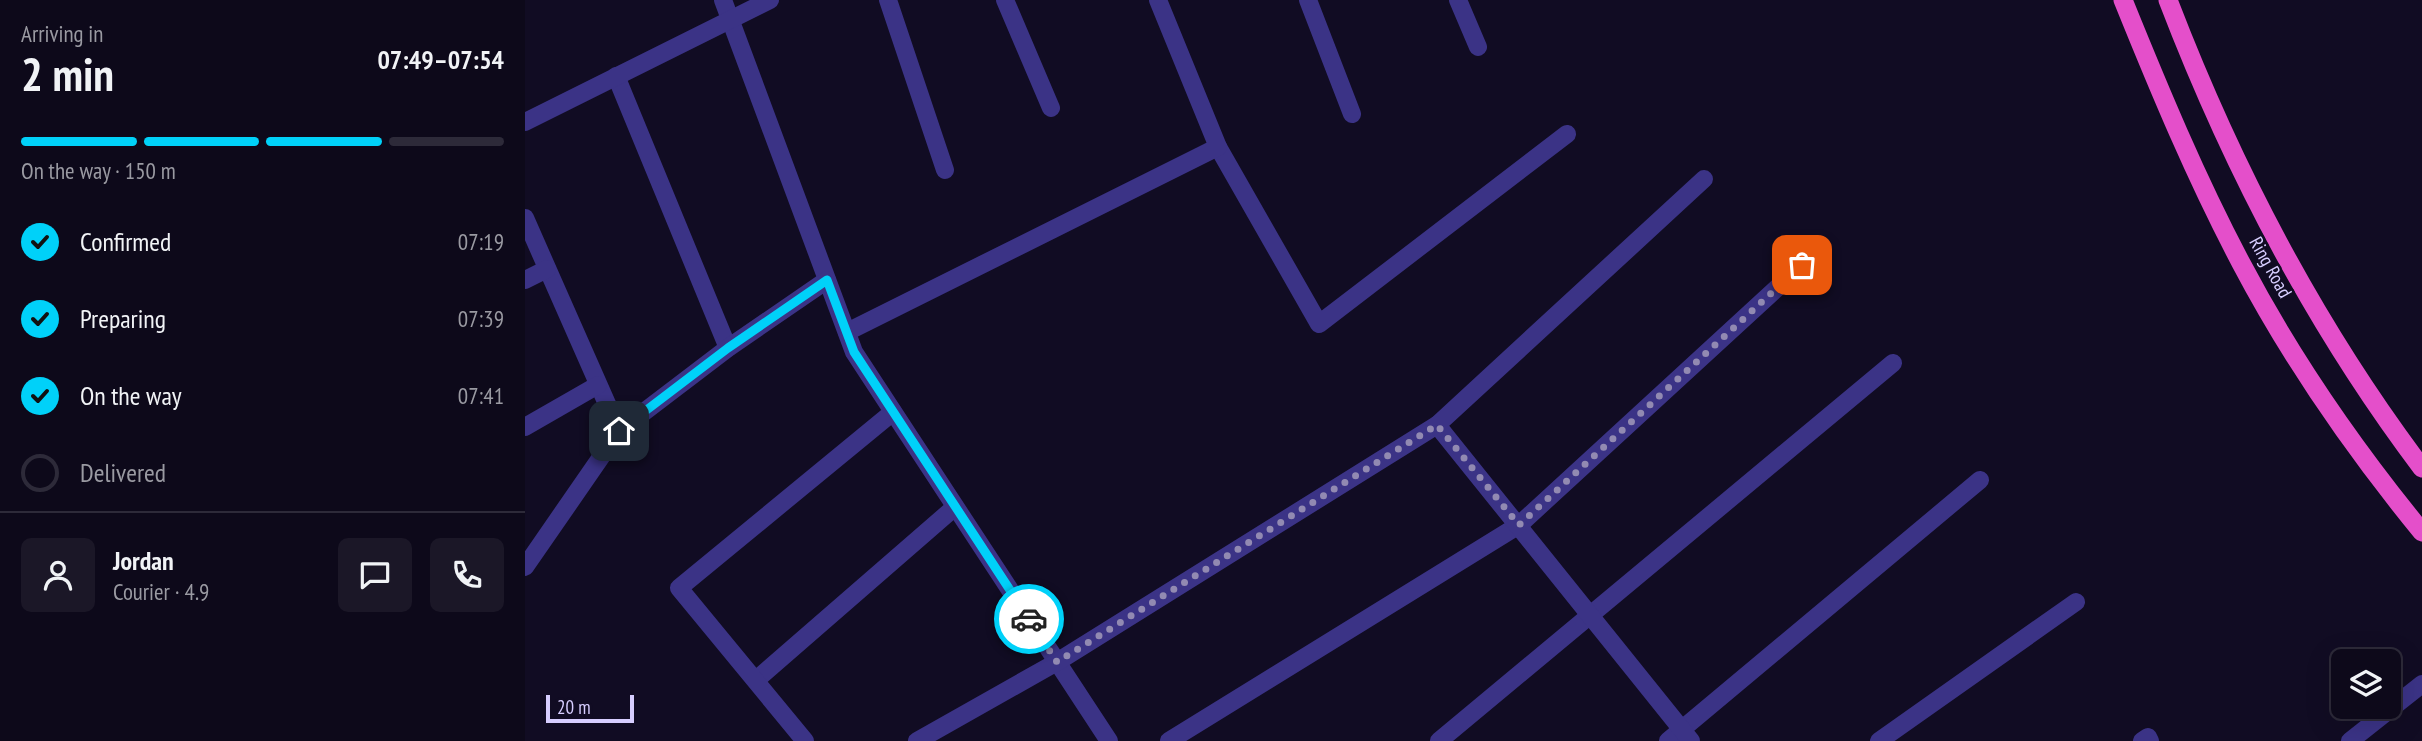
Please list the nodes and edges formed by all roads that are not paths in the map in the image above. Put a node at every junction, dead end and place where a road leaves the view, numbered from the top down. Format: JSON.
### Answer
{"nodes":[{"id":1,"x":723,"y":0,"type":"edge"},
{"id":2,"x":770,"y":0,"type":"edge"},
{"id":3,"x":888,"y":0,"type":"edge"},
{"id":4,"x":1005,"y":0,"type":"edge"},
{"id":5,"x":1158,"y":0,"type":"edge"},
{"id":6,"x":1308,"y":0,"type":"edge"},
{"id":7,"x":1458,"y":0,"type":"edge"},
{"id":8,"x":2123,"y":0,"type":"edge"},
{"id":9,"x":2168,"y":0,"type":"edge"},
{"id":10,"x":730,"y":19,"type":"junction"},
{"id":11,"x":1478,"y":47,"type":"dead end"},
{"id":12,"x":616,"y":76,"type":"junction"},
{"id":13,"x":1051,"y":108,"type":"dead end"},
{"id":14,"x":1352,"y":114,"type":"dead end"},
{"id":15,"x":525,"y":122,"type":"edge"},
{"id":16,"x":1567,"y":134,"type":"dead end"},
{"id":17,"x":1218,"y":147,"type":"junction"},
{"id":18,"x":944,"y":170,"type":"dead end"},
{"id":19,"x":1704,"y":179,"type":"dead end"},
{"id":20,"x":525,"y":218,"type":"edge"},
{"id":21,"x":1802,"y":265,"type":"dead end"},
{"id":22,"x":547,"y":269,"type":"junction"},
{"id":23,"x":525,"y":280,"type":"edge"},
{"id":24,"x":827,"y":280,"type":"junction"},
{"id":25,"x":846,"y":332,"type":"junction"},
{"id":26,"x":728,"y":348,"type":"junction"},
{"id":27,"x":1893,"y":363,"type":"dead end"},
{"id":28,"x":598,"y":385,"type":"junction"},
{"id":29,"x":893,"y":412,"type":"junction"},
{"id":30,"x":1437,"y":425,"type":"junction"},
{"id":31,"x":525,"y":427,"type":"edge"},
{"id":32,"x":619,"y":431,"type":"junction"},
{"id":33,"x":2422,"y":468,"type":"edge"},
{"id":34,"x":1980,"y":480,"type":"dead end"},
{"id":35,"x":955,"y":507,"type":"junction"},
{"id":36,"x":1519,"y":525,"type":"junction"},
{"id":37,"x":2422,"y":532,"type":"edge"},
{"id":38,"x":525,"y":567,"type":"edge"},
{"id":39,"x":2076,"y":602,"type":"dead end"},
{"id":40,"x":1591,"y":616,"type":"junction"},
{"id":41,"x":1057,"y":662,"type":"junction"},
{"id":42,"x":755,"y":680,"type":"junction"},
{"id":43,"x":2422,"y":684,"type":"edge"},
{"id":44,"x":1687,"y":736,"type":"edge"},
{"id":45,"x":805,"y":741,"type":"edge"},
{"id":46,"x":917,"y":741,"type":"edge"},
{"id":47,"x":1109,"y":741,"type":"edge"},
{"id":48,"x":1169,"y":741,"type":"edge"},
{"id":49,"x":1439,"y":741,"type":"edge"},
{"id":50,"x":1668,"y":741,"type":"edge"},
{"id":51,"x":1879,"y":741,"type":"edge"},
{"id":52,"x":2142,"y":741,"type":"edge"},
{"id":53,"x":2150,"y":741,"type":"edge"},
{"id":54,"x":2350,"y":741,"type":"edge"}],
"edges":[{"from":1,"to":10,"type":"street"},
{"from":2,"to":10,"type":"street"},
{"from":3,"to":18,"type":"street"},
{"from":4,"to":13,"type":"street"},
{"from":5,"to":17,"type":"street"},
{"from":6,"to":14,"type":"street"},
{"from":7,"to":11,"type":"street"},
{"from":8,"to":37,"type":"highway","name":"Ring Road"},
{"from":9,"to":33,"type":"highway","name":"Ring Road"},
{"from":10,"to":12,"type":"street"},
{"from":10,"to":24,"type":"street"},
{"from":12,"to":15,"type":"street"},
{"from":12,"to":26,"type":"street"},
{"from":16,"to":17,"type":"street"},
{"from":17,"to":25,"type":"street"},
{"from":19,"to":30,"type":"street"},
{"from":20,"to":22,"type":"street"},
{"from":21,"to":36,"type":"street"},
{"from":22,"to":23,"type":"street"},
{"from":22,"to":28,"type":"street"},
{"from":24,"to":25,"type":"street"},
{"from":24,"to":26,"type":"street"},
{"from":25,"to":29,"type":"street"},
{"from":26,"to":32,"type":"street"},
{"from":27,"to":40,"type":"street"},
{"from":28,"to":31,"type":"street"},
{"from":28,"to":32,"type":"street"},
{"from":29,"to":35,"type":"street"},
{"from":29,"to":42,"type":"street"},
{"from":30,"to":36,"type":"street"},
{"from":30,"to":41,"type":"street"},
{"from":32,"to":38,"type":"street"},
{"from":34,"to":44,"type":"street"},
{"from":35,"to":41,"type":"street"},
{"from":35,"to":42,"type":"street"},
{"from":36,"to":40,"type":"street"},
{"from":36,"to":48,"type":"street"},
{"from":39,"to":51,"type":"street"},
{"from":40,"to":44,"type":"street"},
{"from":40,"to":49,"type":"street"},
{"from":41,"to":46,"type":"street"},
{"from":41,"to":47,"type":"street"},
{"from":42,"to":45,"type":"street"},
{"from":43,"to":54,"type":"street"},
{"from":44,"to":50,"type":"street"},
{"from":52,"to":53,"type":"street"}]}
